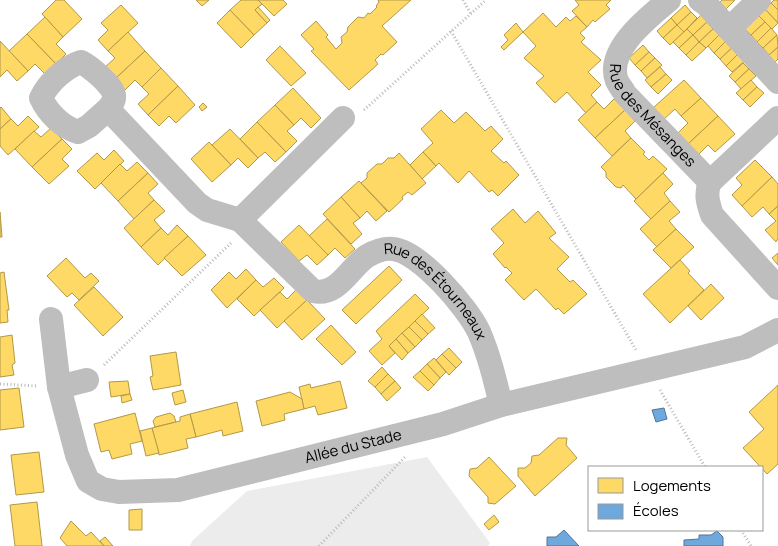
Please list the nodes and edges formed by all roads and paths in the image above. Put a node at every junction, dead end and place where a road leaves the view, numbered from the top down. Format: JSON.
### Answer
{"nodes":[{"id":1,"x":463,"y":0,"type":"edge"},
{"id":2,"x":486,"y":0,"type":"edge"},
{"id":3,"x":669,"y":0,"type":"edge"},
{"id":4,"x":700,"y":0,"type":"edge"},
{"id":5,"x":760,"y":0,"type":"edge"},
{"id":6,"x":471,"y":14,"type":"junction"},
{"id":7,"x":729,"y":29,"type":"junction"},
{"id":8,"x":451,"y":31,"type":"junction"},
{"id":9,"x":778,"y":82,"type":"edge"},
{"id":10,"x":108,"y":109,"type":"dead end"},
{"id":11,"x":343,"y":118,"type":"joint"},
{"id":12,"x":778,"y":118,"type":"edge"},
{"id":13,"x":710,"y":182,"type":"junction"},
{"id":14,"x":244,"y":224,"type":"junction"},
{"id":15,"x":778,"y":288,"type":"edge"},
{"id":16,"x":51,"y":319,"type":"dead end"},
{"id":17,"x":778,"y":330,"type":"edge"},
{"id":18,"x":649,"y":371,"type":"junction"},
{"id":19,"x":87,"y":380,"type":"joint"},
{"id":20,"x":0,"y":384,"type":"edge"},
{"id":21,"x":59,"y":387,"type":"junction"},
{"id":22,"x":501,"y":405,"type":"junction"},
{"id":23,"x":407,"y":455,"type":"dead end"},
{"id":24,"x":704,"y":466,"type":"edge"},
{"id":25,"x":742,"y":531,"type":"edge"},
{"id":26,"x":319,"y":546,"type":"edge"},
{"id":27,"x":751,"y":546,"type":"edge"}],
"edges":[{"from":1,"to":6,"type":"path"},
{"from":2,"to":6,"type":"path"},
{"from":3,"to":13,"type":"street","name":"Rue des Mésanges"},
{"from":4,"to":7,"type":"street"},
{"from":5,"to":7,"type":"street"},
{"from":6,"to":8,"type":"path"},
{"from":7,"to":9,"type":"street"},
{"from":8,"to":11,"type":"path"},
{"from":8,"to":18,"type":"path"},
{"from":10,"to":14,"type":"street","name":"Rue des Étourneaux"},
{"from":11,"to":14,"type":"street"},
{"from":12,"to":13,"type":"street","name":"Rue des Mésanges"},
{"from":13,"to":15,"type":"street","name":"Rue des Mésanges"},
{"from":14,"to":19,"type":"path"},
{"from":14,"to":22,"type":"street","name":"Rue des Étourneaux"},
{"from":16,"to":21,"type":"street","name":"Allée du Stade"},
{"from":17,"to":18,"type":"street","name":"Allée du Stade"},
{"from":18,"to":22,"type":"street","name":"Allée du Stade"},
{"from":18,"to":24,"type":"path"},
{"from":19,"to":21,"type":"street"},
{"from":20,"to":21,"type":"path"},
{"from":21,"to":22,"type":"street","name":"Allée du Stade"},
{"from":23,"to":26,"type":"path"},
{"from":25,"to":27,"type":"path"}]}
